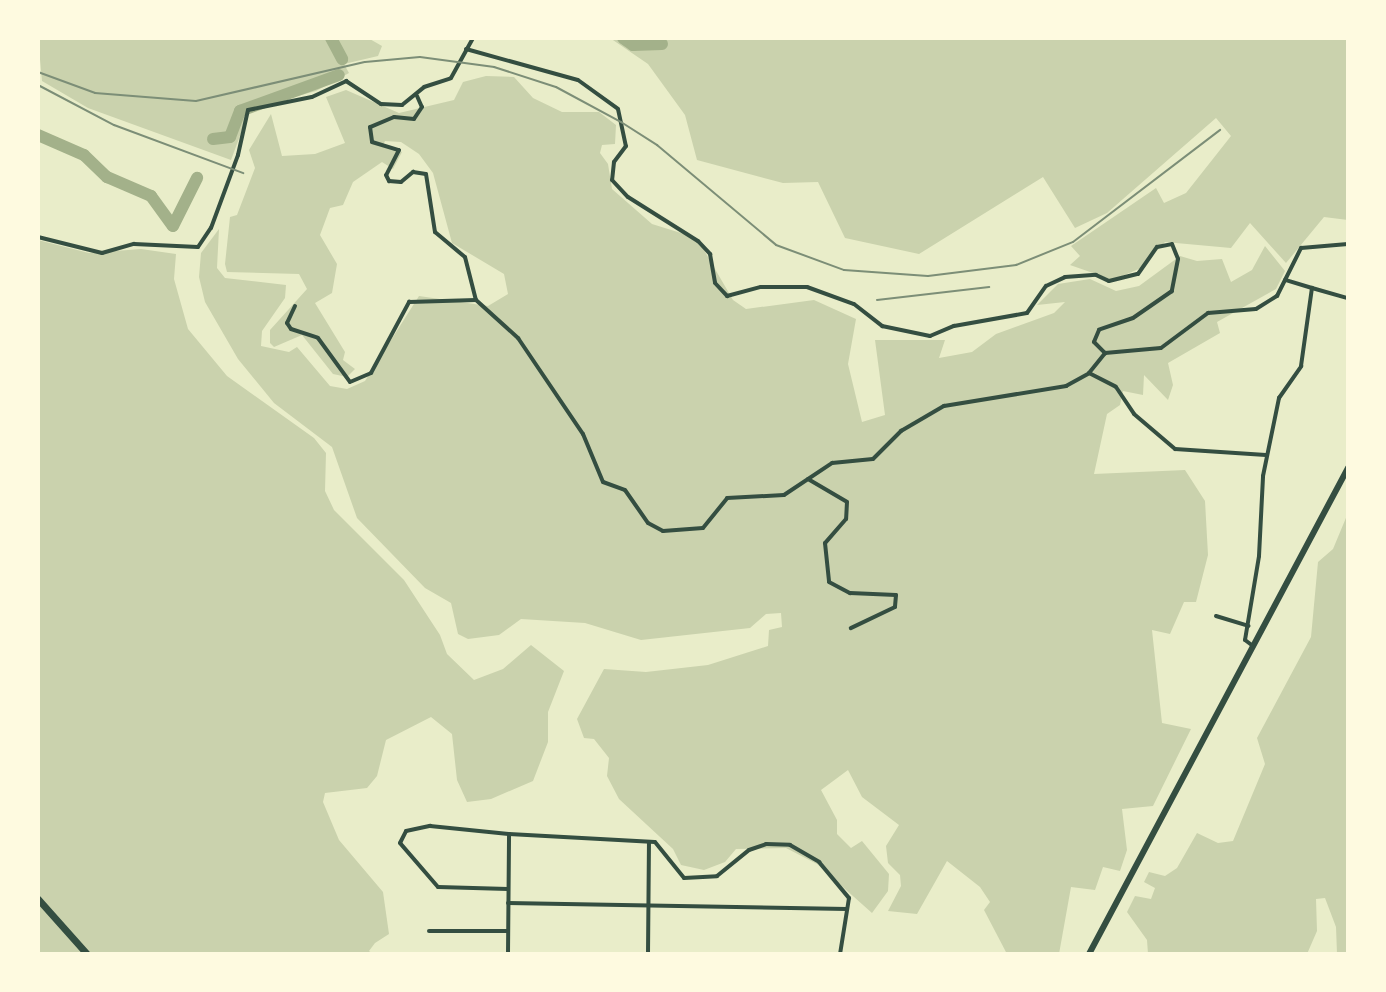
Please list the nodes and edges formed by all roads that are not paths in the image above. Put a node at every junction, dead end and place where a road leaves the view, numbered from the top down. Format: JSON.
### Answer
{"nodes":[{"id":1,"x":473,"y":38,"type":"edge"},
{"id":2,"x":833,"y":38,"type":"edge"},
{"id":3,"x":858,"y":38,"type":"edge"},
{"id":4,"x":466,"y":49,"type":"junction"},
{"id":5,"x":417,"y":96,"type":"junction"},
{"id":6,"x":38,"y":237,"type":"edge"},
{"id":7,"x":1348,"y":244,"type":"edge"},
{"id":8,"x":1285,"y":280,"type":"junction"},
{"id":9,"x":1312,"y":288,"type":"junction"},
{"id":10,"x":1348,"y":298,"type":"edge"},
{"id":11,"x":476,"y":300,"type":"junction"},
{"id":12,"x":295,"y":306,"type":"dead end"},
{"id":13,"x":1105,"y":353,"type":"junction"},
{"id":14,"x":1089,"y":373,"type":"junction"},
{"id":15,"x":1266,"y":455,"type":"junction"},
{"id":16,"x":1348,"y":468,"type":"edge"},
{"id":17,"x":808,"y":479,"type":"junction"},
{"id":18,"x":1216,"y":616,"type":"dead end"},
{"id":19,"x":1248,"y":626,"type":"junction"},
{"id":20,"x":851,"y":628,"type":"dead end"},
{"id":21,"x":1253,"y":646,"type":"junction"},
{"id":22,"x":509,"y":834,"type":"junction"},
{"id":23,"x":649,"y":842,"type":"junction"},
{"id":24,"x":508,"y":889,"type":"junction"},
{"id":25,"x":38,"y":899,"type":"edge"},
{"id":26,"x":508,"y":903,"type":"junction"},
{"id":27,"x":648,"y":906,"type":"junction"},
{"id":28,"x":847,"y":909,"type":"junction"},
{"id":29,"x":429,"y":931,"type":"dead end"},
{"id":30,"x":508,"y":931,"type":"junction"},
{"id":31,"x":87,"y":954,"type":"edge"},
{"id":32,"x":508,"y":954,"type":"edge"},
{"id":33,"x":648,"y":954,"type":"edge"},
{"id":34,"x":840,"y":954,"type":"edge"},
{"id":35,"x":903,"y":954,"type":"edge"},
{"id":36,"x":945,"y":954,"type":"edge"},
{"id":37,"x":1089,"y":954,"type":"edge"}],
"edges":[{"from":1,"to":4,"type":"street"},
{"from":2,"to":3,"type":"street"},
{"from":4,"to":5,"type":"street"},
{"from":4,"to":13,"type":"street"},
{"from":5,"to":6,"type":"street"},
{"from":5,"to":11,"type":"street"},
{"from":7,"to":8,"type":"street"},
{"from":8,"to":9,"type":"street"},
{"from":8,"to":13,"type":"street"},
{"from":9,"to":10,"type":"street"},
{"from":9,"to":15,"type":"street"},
{"from":11,"to":12,"type":"street"},
{"from":11,"to":17,"type":"street"},
{"from":13,"to":14,"type":"street"},
{"from":14,"to":15,"type":"street"},
{"from":14,"to":17,"type":"street"},
{"from":15,"to":19,"type":"street"},
{"from":16,"to":21,"type":"main road"},
{"from":17,"to":20,"type":"street"},
{"from":18,"to":19,"type":"street"},
{"from":19,"to":21,"type":"street"},
{"from":21,"to":37,"type":"main road"},
{"from":22,"to":23,"type":"street"},
{"from":22,"to":24,"type":"street"},
{"from":22,"to":24,"type":"street"},
{"from":23,"to":27,"type":"street"},
{"from":23,"to":28,"type":"street"},
{"from":24,"to":26,"type":"street"},
{"from":25,"to":31,"type":"highway"},
{"from":26,"to":27,"type":"street"},
{"from":26,"to":30,"type":"street"},
{"from":27,"to":28,"type":"street"},
{"from":27,"to":33,"type":"street"},
{"from":28,"to":34,"type":"street"},
{"from":29,"to":30,"type":"street"},
{"from":30,"to":32,"type":"street"},
{"from":35,"to":36,"type":"street"}]}
